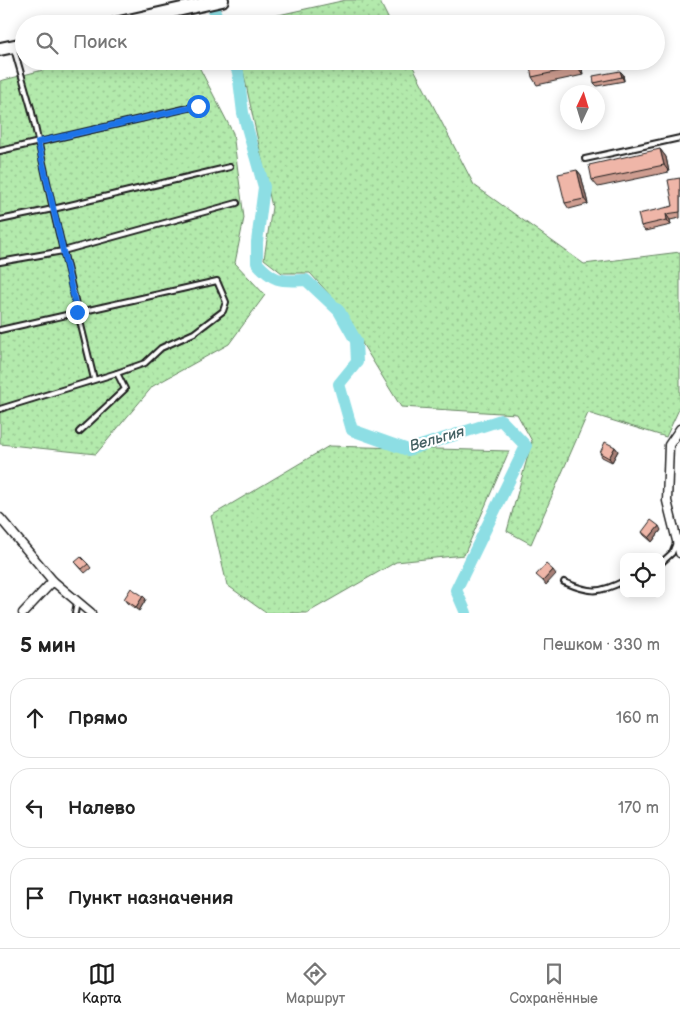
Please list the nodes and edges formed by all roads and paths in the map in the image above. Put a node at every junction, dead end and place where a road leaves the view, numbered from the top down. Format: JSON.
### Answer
{"nodes":[{"id":1,"x":222,"y":0,"type":"edge"},
{"id":2,"x":156,"y":15,"type":"edge"},
{"id":3,"x":15,"y":46,"type":"edge"},
{"id":4,"x":0,"y":49,"type":"edge"},
{"id":5,"x":23,"y":70,"type":"edge"},
{"id":6,"x":198,"y":106,"type":"dead end"},
{"id":7,"x":680,"y":138,"type":"edge"},
{"id":8,"x":38,"y":142,"type":"junction"},
{"id":9,"x":0,"y":150,"type":"edge"},
{"id":10,"x":585,"y":159,"type":"dead end"},
{"id":11,"x":230,"y":167,"type":"dead end"},
{"id":12,"x":237,"y":203,"type":"dead end"},
{"id":13,"x":53,"y":210,"type":"junction"},
{"id":14,"x":0,"y":220,"type":"edge"},
{"id":15,"x":63,"y":251,"type":"junction"},
{"id":16,"x":0,"y":262,"type":"edge"},
{"id":17,"x":77,"y":312,"type":"junction"},
{"id":18,"x":0,"y":330,"type":"edge"},
{"id":19,"x":117,"y":373,"type":"junction"},
{"id":20,"x":94,"y":380,"type":"junction"},
{"id":21,"x":0,"y":409,"type":"edge"},
{"id":22,"x":680,"y":429,"type":"edge"},
{"id":23,"x":79,"y":432,"type":"dead end"},
{"id":24,"x":0,"y":518,"type":"edge"},
{"id":25,"x":677,"y":541,"type":"junction"},
{"id":26,"x":680,"y":553,"type":"edge"},
{"id":27,"x":665,"y":559,"type":"edge"},
{"id":28,"x":53,"y":581,"type":"junction"},
{"id":29,"x":564,"y":582,"type":"dead end"},
{"id":30,"x":620,"y":583,"type":"edge"},
{"id":31,"x":76,"y":602,"type":"junction"},
{"id":32,"x":23,"y":613,"type":"edge"},
{"id":33,"x":75,"y":613,"type":"edge"},
{"id":34,"x":91,"y":613,"type":"edge"}],
"edges":[{"from":1,"to":2,"type":"main road"},
{"from":3,"to":4,"type":"main road"},
{"from":5,"to":8,"type":"lane"},
{"from":6,"to":8,"type":"lane"},
{"from":7,"to":10,"type":"lane"},
{"from":8,"to":9,"type":"lane"},
{"from":8,"to":13,"type":"lane"},
{"from":11,"to":13,"type":"lane"},
{"from":12,"to":15,"type":"lane"},
{"from":13,"to":14,"type":"lane"},
{"from":13,"to":15,"type":"lane"},
{"from":15,"to":16,"type":"lane"},
{"from":15,"to":17,"type":"lane"},
{"from":17,"to":18,"type":"lane"},
{"from":17,"to":19,"type":"lane"},
{"from":17,"to":20,"type":"lane"},
{"from":19,"to":20,"type":"lane"},
{"from":19,"to":23,"type":"lane"},
{"from":20,"to":21,"type":"lane"},
{"from":22,"to":25,"type":"street"},
{"from":24,"to":28,"type":"street"},
{"from":25,"to":26,"type":"street"},
{"from":25,"to":27,"type":"lane"},
{"from":28,"to":31,"type":"street"},
{"from":28,"to":32,"type":"street"},
{"from":29,"to":30,"type":"lane"},
{"from":31,"to":33,"type":"lane"},
{"from":31,"to":34,"type":"street"}]}
